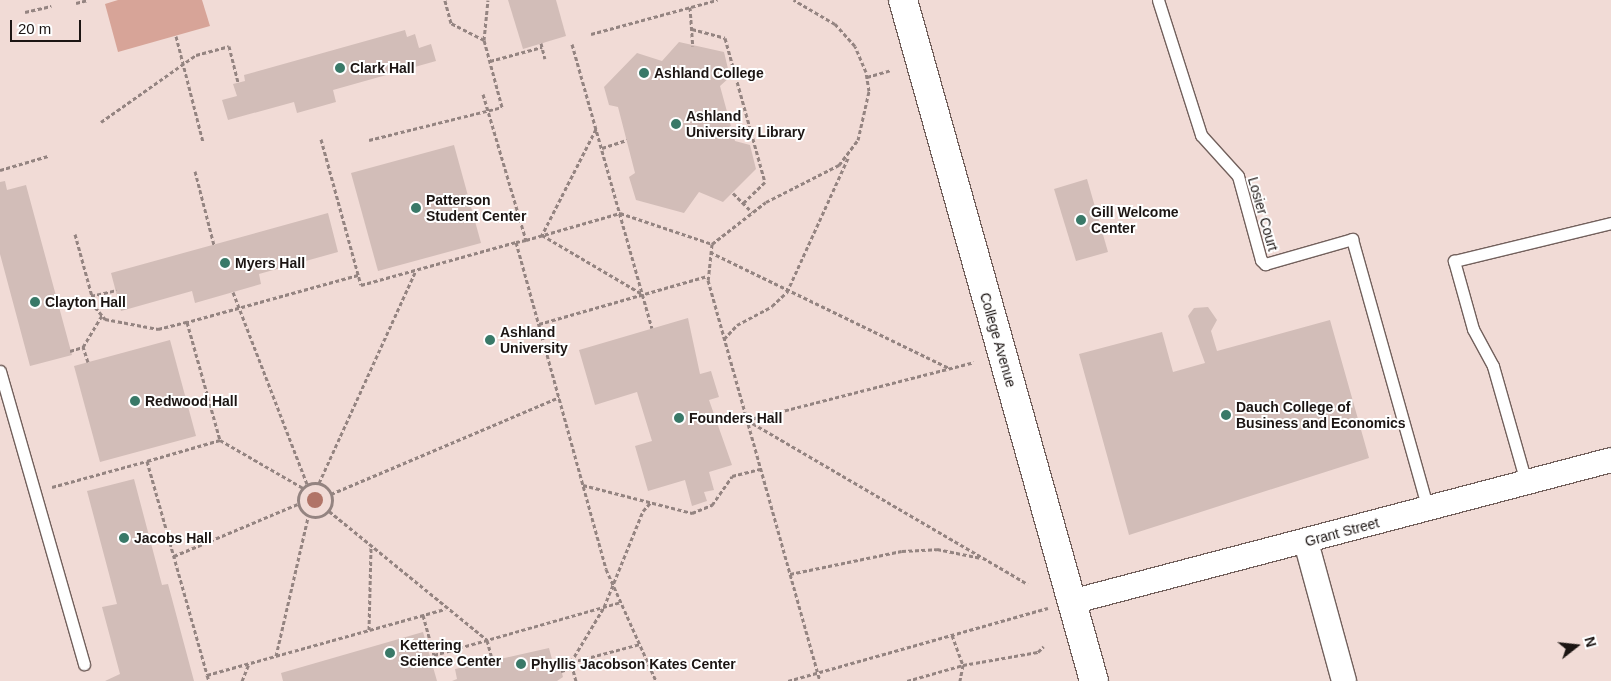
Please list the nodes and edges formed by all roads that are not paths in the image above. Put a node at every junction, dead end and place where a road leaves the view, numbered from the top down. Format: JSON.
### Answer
{"nodes":[{"id":1,"x":903,"y":0,"type":"edge"},
{"id":2,"x":1158,"y":0,"type":"edge"},
{"id":3,"x":1611,"y":223,"type":"edge"},
{"id":4,"x":0,"y":371,"type":"edge"},
{"id":5,"x":1611,"y":460,"type":"edge"},
{"id":6,"x":1526,"y":482,"type":"junction"},
{"id":7,"x":1428,"y":509,"type":"junction"},
{"id":8,"x":1306,"y":542,"type":"junction"},
{"id":9,"x":1071,"y":602,"type":"junction"},
{"id":10,"x":84,"y":664,"type":"dead end"},
{"id":11,"x":1094,"y":681,"type":"edge"},
{"id":12,"x":1344,"y":681,"type":"edge"}],
"edges":[{"from":1,"to":9,"type":"street","name":"College Avenue"},
{"from":2,"to":7,"type":"lane","name":"Losier Court"},
{"from":3,"to":6,"type":"lane"},
{"from":4,"to":10,"type":"lane"},
{"from":5,"to":6,"type":"street","name":"Grant Street"},
{"from":6,"to":7,"type":"street","name":"Grant Street"},
{"from":7,"to":8,"type":"street","name":"Grant Street"},
{"from":8,"to":9,"type":"street","name":"Grant Street"},
{"from":8,"to":12,"type":"street"},
{"from":9,"to":11,"type":"street","name":"College Avenue"}]}
